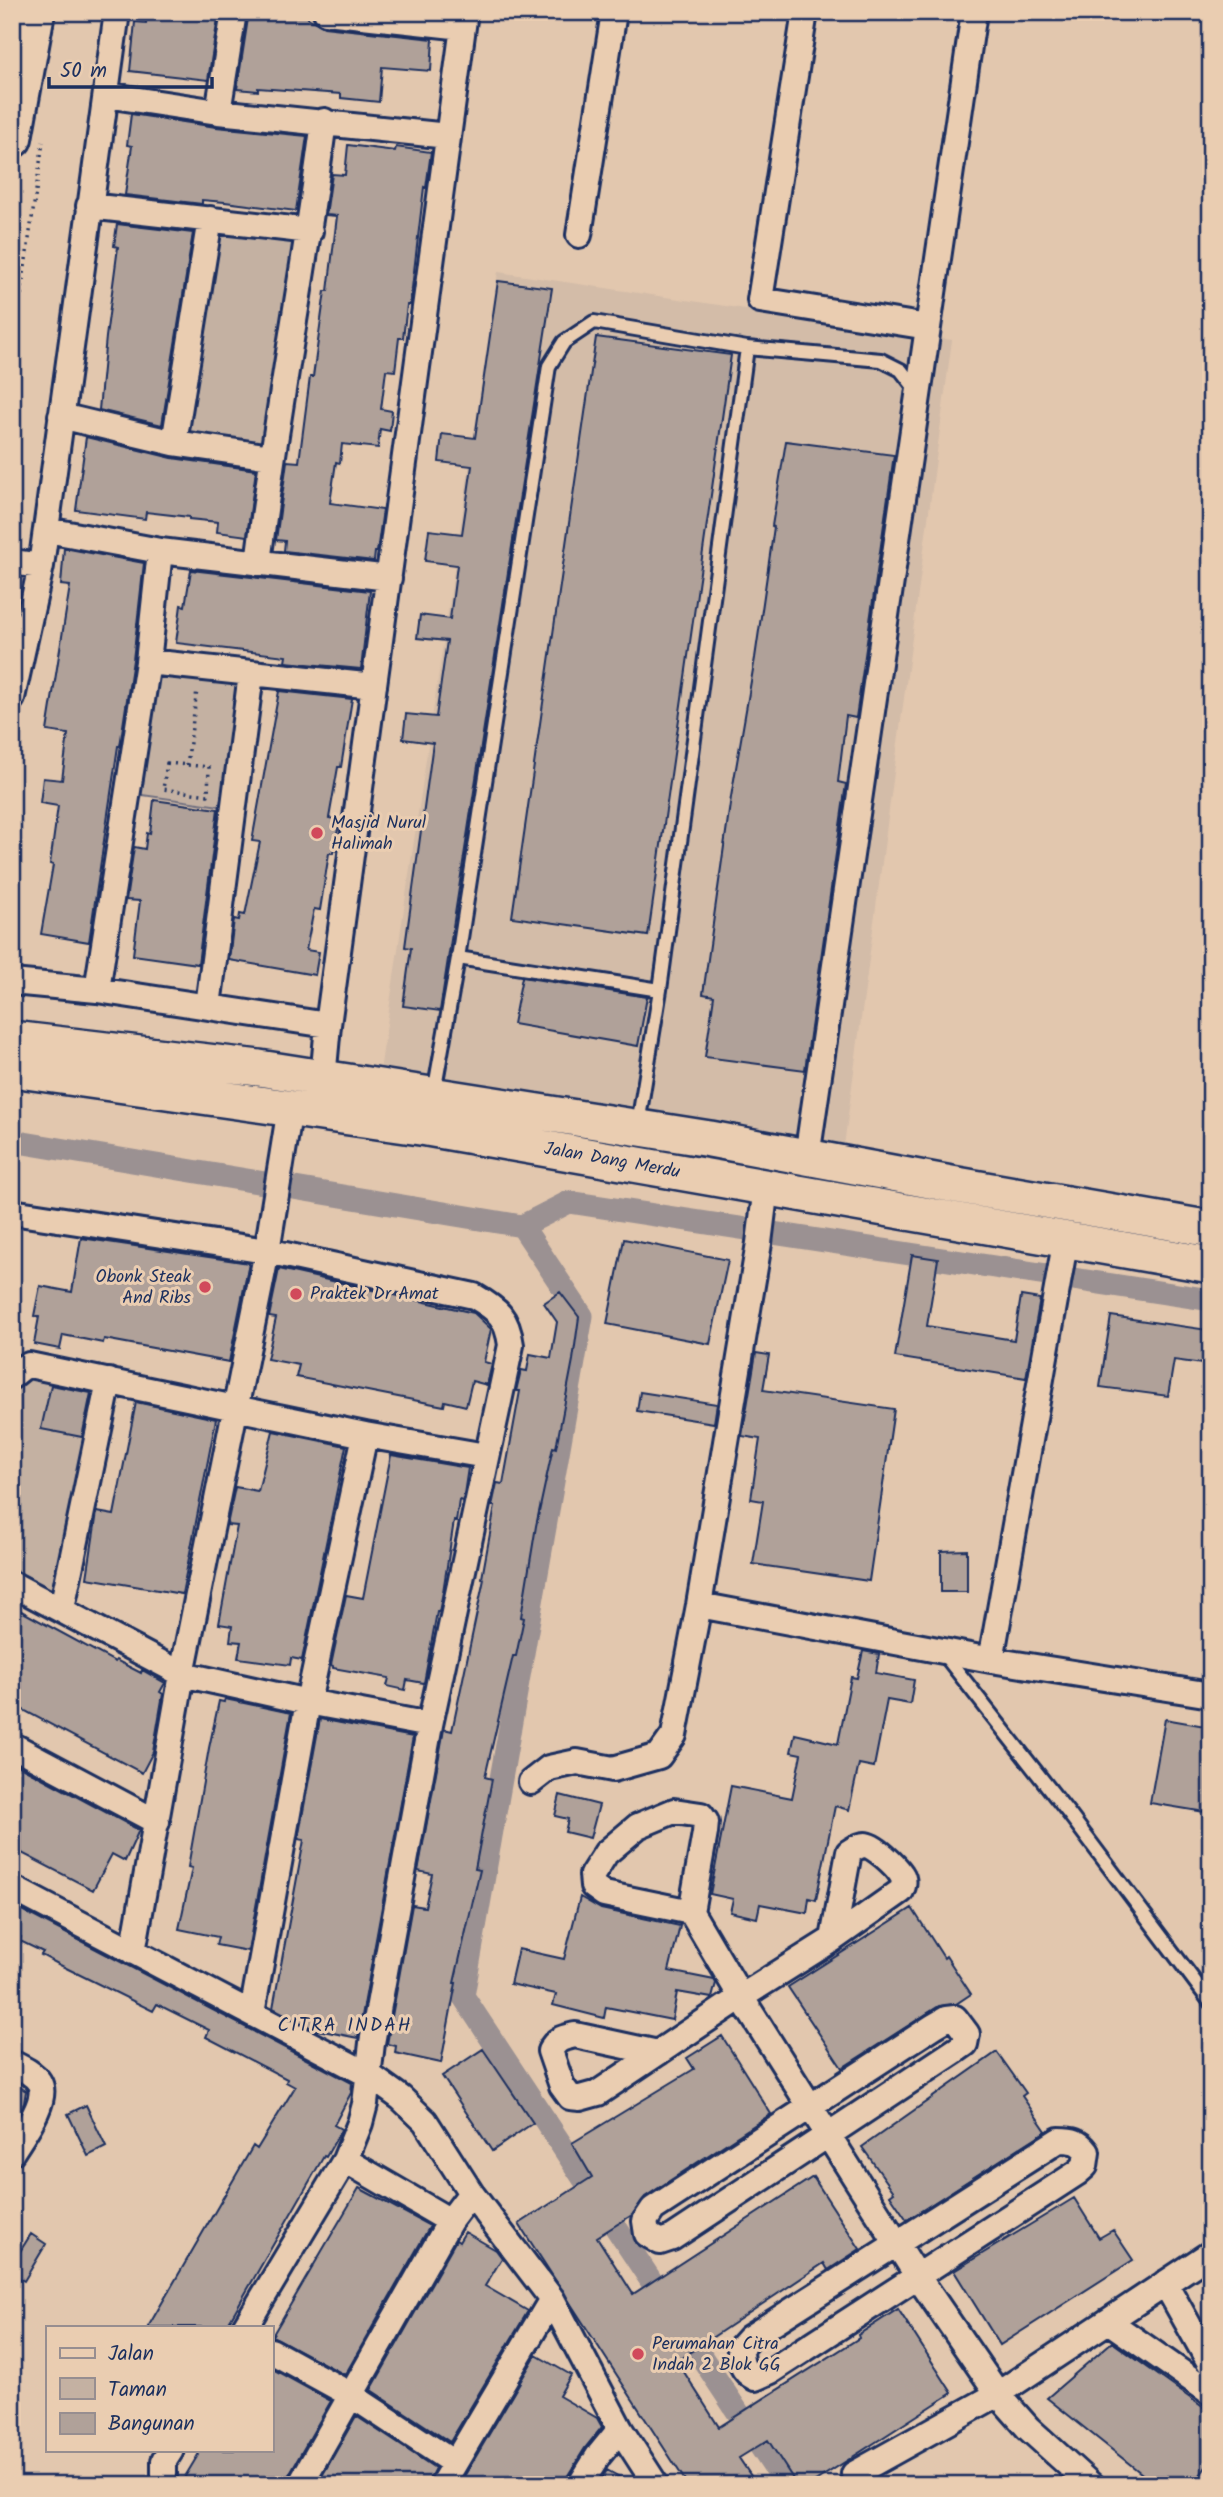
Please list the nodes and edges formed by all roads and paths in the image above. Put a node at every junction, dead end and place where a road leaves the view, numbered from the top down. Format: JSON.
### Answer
{"nodes":[{"id":1,"x":117,"y":12,"type":"edge"},
{"id":2,"x":234,"y":12,"type":"edge"},
{"id":3,"x":614,"y":12,"type":"edge"},
{"id":4,"x":805,"y":12,"type":"edge"},
{"id":5,"x":974,"y":12,"type":"edge"},
{"id":6,"x":33,"y":13,"type":"edge"},
{"id":7,"x":339,"y":13,"type":"edge"},
{"id":8,"x":464,"y":20,"type":"edge"},
{"id":9,"x":106,"y":95,"type":"junction"},
{"id":10,"x":218,"y":112,"type":"junction"},
{"id":11,"x":324,"y":121,"type":"junction"},
{"id":12,"x":448,"y":136,"type":"junction"},
{"id":13,"x":28,"y":137,"type":"edge"},
{"id":14,"x":89,"y":206,"type":"junction"},
{"id":15,"x":210,"y":219,"type":"junction"},
{"id":16,"x":310,"y":230,"type":"junction"},
{"id":17,"x":579,"y":235,"type":"dead end"},
{"id":18,"x":928,"y":327,"type":"junction"},
{"id":19,"x":747,"y":348,"type":"junction"},
{"id":20,"x":12,"y":357,"type":"edge"},
{"id":21,"x":918,"y":391,"type":"junction"},
{"id":22,"x":61,"y":416,"type":"junction"},
{"id":23,"x":174,"y":443,"type":"junction"},
{"id":24,"x":271,"y":457,"type":"junction"},
{"id":25,"x":47,"y":530,"type":"junction"},
{"id":26,"x":160,"y":551,"type":"junction"},
{"id":27,"x":12,"y":562,"type":"edge"},
{"id":28,"x":258,"y":562,"type":"junction"},
{"id":29,"x":41,"y":566,"type":"junction"},
{"id":30,"x":388,"y":578,"type":"junction"},
{"id":31,"x":148,"y":662,"type":"junction"},
{"id":32,"x":200,"y":667,"type":"junction"},
{"id":33,"x":251,"y":674,"type":"junction"},
{"id":34,"x":374,"y":686,"type":"junction"},
{"id":35,"x":12,"y":698,"type":"edge"},
{"id":36,"x":187,"y":765,"type":"junction"},
{"id":37,"x":458,"y":958,"type":"junction"},
{"id":38,"x":12,"y":982,"type":"edge"},
{"id":39,"x":97,"y":990,"type":"junction"},
{"id":40,"x":660,"y":990,"type":"junction"},
{"id":41,"x":208,"y":1006,"type":"junction"},
{"id":42,"x":328,"y":1025,"type":"junction"},
{"id":43,"x":12,"y":1039,"type":"edge"},
{"id":44,"x":12,"y":1069,"type":"edge"},
{"id":45,"x":323,"y":1079,"type":"junction"},
{"id":46,"x":433,"y":1097,"type":"junction"},
{"id":47,"x":290,"y":1108,"type":"junction"},
{"id":48,"x":638,"y":1128,"type":"junction"},
{"id":49,"x":807,"y":1157,"type":"junction"},
{"id":50,"x":1001,"y":1210,"type":"junction"},
{"id":51,"x":12,"y":1212,"type":"edge"},
{"id":52,"x":762,"y":1216,"type":"junction"},
{"id":53,"x":1211,"y":1229,"type":"edge"},
{"id":54,"x":267,"y":1251,"type":"junction"},
{"id":55,"x":1060,"y":1264,"type":"junction"},
{"id":56,"x":1211,"y":1265,"type":"edge"},
{"id":57,"x":12,"y":1376,"type":"edge"},
{"id":58,"x":108,"y":1381,"type":"junction"},
{"id":59,"x":236,"y":1408,"type":"junction"},
{"id":60,"x":365,"y":1435,"type":"junction"},
{"id":61,"x":486,"y":1456,"type":"junction"},
{"id":62,"x":12,"y":1584,"type":"edge"},
{"id":63,"x":699,"y":1605,"type":"junction"},
{"id":64,"x":62,"y":1608,"type":"junction"},
{"id":65,"x":940,"y":1650,"type":"junction"},
{"id":66,"x":991,"y":1660,"type":"junction"},
{"id":67,"x":182,"y":1674,"type":"junction"},
{"id":68,"x":1211,"y":1695,"type":"edge"},
{"id":69,"x":308,"y":1702,"type":"junction"},
{"id":70,"x":430,"y":1725,"type":"junction"},
{"id":71,"x":12,"y":1745,"type":"edge"},
{"id":72,"x":531,"y":1782,"type":"dead end"},
{"id":73,"x":157,"y":1822,"type":"junction"},
{"id":74,"x":12,"y":1888,"type":"edge"},
{"id":75,"x":691,"y":1912,"type":"junction"},
{"id":76,"x":833,"y":1939,"type":"dead end"},
{"id":77,"x":133,"y":1952,"type":"junction"},
{"id":78,"x":741,"y":1997,"type":"junction"},
{"id":79,"x":1211,"y":2003,"type":"edge"},
{"id":80,"x":252,"y":2013,"type":"junction"},
{"id":81,"x":659,"y":2053,"type":"dead end"},
{"id":82,"x":12,"y":2063,"type":"edge"},
{"id":83,"x":369,"y":2075,"type":"junction"},
{"id":84,"x":812,"y":2106,"type":"junction"},
{"id":85,"x":829,"y":2135,"type":"junction"},
{"id":86,"x":12,"y":2152,"type":"edge"},
{"id":87,"x":345,"y":2160,"type":"junction"},
{"id":88,"x":471,"y":2193,"type":"junction"},
{"id":89,"x":450,"y":2221,"type":"junction"},
{"id":90,"x":898,"y":2244,"type":"junction"},
{"id":91,"x":1211,"y":2253,"type":"edge"},
{"id":92,"x":918,"y":2277,"type":"junction"},
{"id":93,"x":1165,"y":2283,"type":"junction"},
{"id":94,"x":552,"y":2299,"type":"junction"},
{"id":95,"x":1108,"y":2321,"type":"junction"},
{"id":96,"x":246,"y":2326,"type":"edge"},
{"id":97,"x":273,"y":2352,"type":"edge"},
{"id":98,"x":1211,"y":2365,"type":"edge"},
{"id":99,"x":1211,"y":2393,"type":"edge"},
{"id":100,"x":998,"y":2394,"type":"junction"},
{"id":101,"x":351,"y":2395,"type":"junction"},
{"id":102,"x":620,"y":2429,"type":"junction"},
{"id":103,"x":170,"y":2452,"type":"edge"},
{"id":104,"x":1065,"y":2460,"type":"junction"},
{"id":105,"x":448,"y":2474,"type":"edge"},
{"id":106,"x":854,"y":2474,"type":"dead end"},
{"id":107,"x":164,"y":2485,"type":"edge"},
{"id":108,"x":300,"y":2485,"type":"edge"},
{"id":109,"x":580,"y":2485,"type":"edge"},
{"id":110,"x":656,"y":2485,"type":"edge"},
{"id":111,"x":1077,"y":2485,"type":"edge"},
{"id":112,"x":1091,"y":2485,"type":"edge"}],
"edges":[{"from":1,"to":9,"type":"street"},
{"from":2,"to":10,"type":"street"},
{"from":3,"to":17,"type":"street"},
{"from":4,"to":18,"type":"street"},
{"from":5,"to":18,"type":"street"},
{"from":6,"to":13,"type":"main road"},
{"from":7,"to":8,"type":"street"},
{"from":8,"to":12,"type":"street"},
{"from":9,"to":10,"type":"street"},
{"from":9,"to":14,"type":"street"},
{"from":10,"to":11,"type":"street"},
{"from":11,"to":12,"type":"street"},
{"from":11,"to":16,"type":"street"},
{"from":12,"to":30,"type":"street"},
{"from":13,"to":20,"type":"path"},
{"from":14,"to":15,"type":"street"},
{"from":14,"to":22,"type":"street"},
{"from":15,"to":16,"type":"street"},
{"from":15,"to":23,"type":"street"},
{"from":16,"to":24,"type":"street"},
{"from":18,"to":21,"type":"street"},
{"from":19,"to":21,"type":"lane"},
{"from":19,"to":37,"type":"lane"},
{"from":19,"to":40,"type":"lane"},
{"from":21,"to":49,"type":"street"},
{"from":22,"to":23,"type":"street"},
{"from":22,"to":25,"type":"street"},
{"from":23,"to":24,"type":"street"},
{"from":24,"to":28,"type":"street"},
{"from":25,"to":26,"type":"street"},
{"from":25,"to":29,"type":"street"},
{"from":26,"to":28,"type":"street"},
{"from":26,"to":31,"type":"street"},
{"from":27,"to":29,"type":"street"},
{"from":28,"to":30,"type":"street"},
{"from":29,"to":35,"type":"street"},
{"from":30,"to":34,"type":"street"},
{"from":31,"to":32,"type":"street"},
{"from":31,"to":39,"type":"street"},
{"from":32,"to":33,"type":"street"},
{"from":32,"to":36,"type":"path"},
{"from":33,"to":34,"type":"street"},
{"from":33,"to":41,"type":"street"},
{"from":34,"to":42,"type":"street"},
{"from":36,"to":36,"type":"path"},
{"from":37,"to":40,"type":"lane"},
{"from":37,"to":46,"type":"lane"},
{"from":38,"to":39,"type":"street"},
{"from":39,"to":41,"type":"street"},
{"from":40,"to":48,"type":"lane"},
{"from":41,"to":42,"type":"street"},
{"from":42,"to":45,"type":"street"},
{"from":43,"to":45,"type":"main road","name":"Jalan Dang Merdu"},
{"from":44,"to":47,"type":"main road","name":"Jalan Dang Merdu"},
{"from":45,"to":46,"type":"main road","name":"Jalan Dang Merdu"},
{"from":46,"to":48,"type":"main road","name":"Jalan Dang Merdu"},
{"from":47,"to":52,"type":"main road","name":"Jalan Dang Merdu"},
{"from":47,"to":54,"type":"street"},
{"from":48,"to":49,"type":"main road","name":"Jalan Dang Merdu"},
{"from":49,"to":50,"type":"main road","name":"Jalan Dang Merdu"},
{"from":50,"to":52,"type":"main road","name":"Jalan Dang Merdu"},
{"from":50,"to":53,"type":"main road","name":"Jalan Dang Merdu"},
{"from":50,"to":55,"type":"main road","name":"Jalan Dang Merdu"},
{"from":51,"to":54,"type":"street"},
{"from":52,"to":63,"type":"street"},
{"from":54,"to":59,"type":"street"},
{"from":54,"to":61,"type":"street"},
{"from":55,"to":56,"type":"main road","name":"Jalan Dang Merdu"},
{"from":55,"to":66,"type":"street"},
{"from":57,"to":58,"type":"street"},
{"from":58,"to":59,"type":"street"},
{"from":58,"to":64,"type":"street"},
{"from":59,"to":60,"type":"street"},
{"from":59,"to":67,"type":"street"},
{"from":60,"to":61,"type":"street"},
{"from":60,"to":69,"type":"street"},
{"from":61,"to":70,"type":"street"},
{"from":62,"to":64,"type":"street"},
{"from":63,"to":65,"type":"street"},
{"from":63,"to":72,"type":"street"},
{"from":64,"to":67,"type":"street"},
{"from":65,"to":66,"type":"street"},
{"from":65,"to":79,"type":"lane"},
{"from":66,"to":68,"type":"street"},
{"from":67,"to":69,"type":"street"},
{"from":67,"to":73,"type":"street"},
{"from":69,"to":70,"type":"street"},
{"from":69,"to":80,"type":"street"},
{"from":70,"to":83,"type":"street"},
{"from":71,"to":73,"type":"street"},
{"from":73,"to":77,"type":"street"},
{"from":74,"to":77,"type":"street"},
{"from":75,"to":75,"type":"street"},
{"from":75,"to":78,"type":"street"},
{"from":76,"to":78,"type":"street"},
{"from":77,"to":80,"type":"street"},
{"from":78,"to":81,"type":"street"},
{"from":78,"to":84,"type":"street"},
{"from":80,"to":83,"type":"street"},
{"from":82,"to":86,"type":"street"},
{"from":83,"to":87,"type":"street"},
{"from":83,"to":88,"type":"street"},
{"from":84,"to":85,"type":"street"},
{"from":84,"to":85,"type":"street"},
{"from":84,"to":85,"type":"street"},
{"from":85,"to":90,"type":"street"},
{"from":87,"to":89,"type":"street"},
{"from":87,"to":96,"type":"street"},
{"from":88,"to":89,"type":"street"},
{"from":88,"to":94,"type":"street"},
{"from":89,"to":101,"type":"street"},
{"from":90,"to":92,"type":"street"},
{"from":90,"to":92,"type":"street"},
{"from":90,"to":92,"type":"street"},
{"from":91,"to":93,"type":"street"},
{"from":92,"to":100,"type":"street"},
{"from":93,"to":95,"type":"street"},
{"from":93,"to":98,"type":"street"},
{"from":94,"to":102,"type":"street"},
{"from":94,"to":105,"type":"street"},
{"from":95,"to":99,"type":"street"},
{"from":95,"to":100,"type":"street"},
{"from":97,"to":101,"type":"street"},
{"from":100,"to":104,"type":"street"},
{"from":100,"to":106,"type":"street"},
{"from":101,"to":105,"type":"street"},
{"from":101,"to":108,"type":"street"},
{"from":102,"to":109,"type":"street"},
{"from":102,"to":110,"type":"street"},
{"from":103,"to":107,"type":"street"},
{"from":104,"to":111,"type":"street"},
{"from":104,"to":112,"type":"street"}]}
